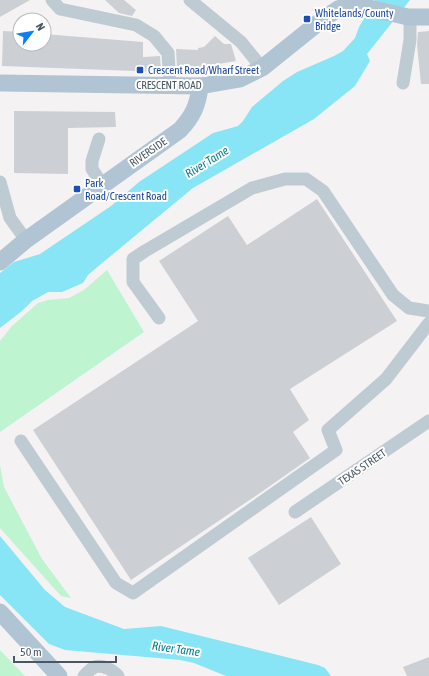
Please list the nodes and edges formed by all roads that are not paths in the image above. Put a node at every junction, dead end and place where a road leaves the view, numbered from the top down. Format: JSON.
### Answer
{"nodes":[{"id":1,"x":52,"y":0,"type":"edge"},
{"id":2,"x":190,"y":0,"type":"edge"},
{"id":3,"x":337,"y":4,"type":"edge"},
{"id":4,"x":429,"y":17,"type":"edge"},
{"id":5,"x":409,"y":18,"type":"junction"},
{"id":6,"x":262,"y":68,"type":"junction"},
{"id":7,"x":0,"y":83,"type":"edge"},
{"id":8,"x":403,"y":83,"type":"dead end"},
{"id":9,"x":170,"y":85,"type":"junction"},
{"id":10,"x":200,"y":86,"type":"junction"},
{"id":11,"x":99,"y":139,"type":"dead end"},
{"id":12,"x":0,"y":182,"type":"edge"},
{"id":13,"x":102,"y":184,"type":"junction"},
{"id":14,"x":26,"y":240,"type":"junction"},
{"id":15,"x":0,"y":262,"type":"edge"},
{"id":16,"x":429,"y":312,"type":"edge"},
{"id":17,"x":159,"y":318,"type":"dead end"},
{"id":18,"x":429,"y":323,"type":"edge"},
{"id":19,"x":429,"y":422,"type":"edge"},
{"id":20,"x":21,"y":440,"type":"dead end"},
{"id":21,"x":295,"y":512,"type":"dead end"},
{"id":22,"x":0,"y":612,"type":"edge"},
{"id":23,"x":118,"y":674,"type":"edge"},
{"id":24,"x":59,"y":676,"type":"edge"},
{"id":25,"x":84,"y":676,"type":"edge"}],
"edges":[{"from":1,"to":9,"type":"street"},
{"from":2,"to":6,"type":"street"},
{"from":3,"to":5,"type":"main road"},
{"from":3,"to":6,"type":"main road","name":"CRESCENT ROAD"},
{"from":4,"to":5,"type":"main road"},
{"from":5,"to":8,"type":"street"},
{"from":6,"to":10,"type":"main road","name":"CRESCENT ROAD"},
{"from":7,"to":9,"type":"main road","name":"CRESCENT ROAD"},
{"from":9,"to":10,"type":"main road","name":"CRESCENT ROAD"},
{"from":10,"to":13,"type":"main road","name":"RIVERSIDE"},
{"from":11,"to":13,"type":"street"},
{"from":12,"to":14,"type":"street"},
{"from":13,"to":14,"type":"main road","name":"RIVERSIDE"},
{"from":14,"to":15,"type":"main road","name":"RIVERSIDE"},
{"from":16,"to":17,"type":"street"},
{"from":18,"to":20,"type":"street"},
{"from":19,"to":21,"type":"street","name":"TEXAS STREET"},
{"from":22,"to":24,"type":"main road"},
{"from":23,"to":25,"type":"street"}]}
